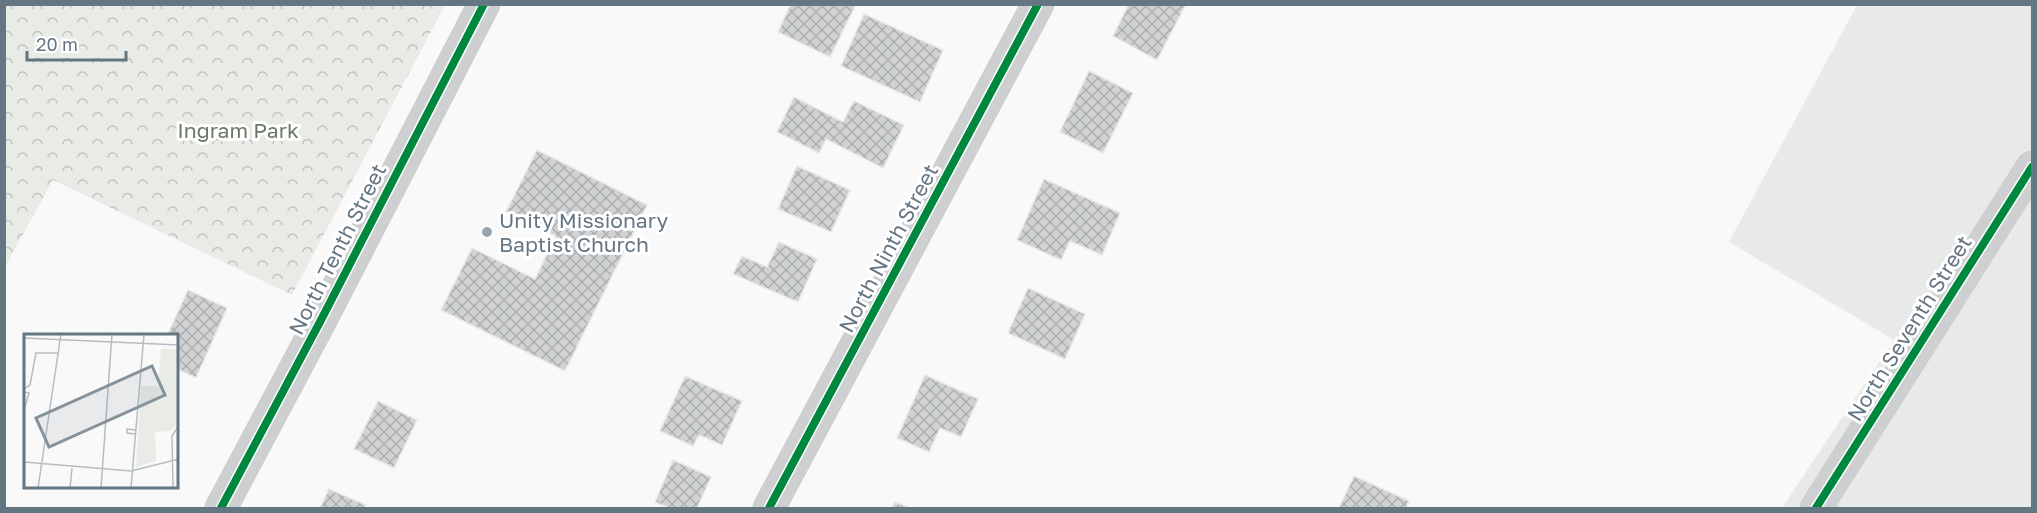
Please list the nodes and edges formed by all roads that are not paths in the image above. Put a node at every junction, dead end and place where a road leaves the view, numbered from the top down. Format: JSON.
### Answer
{"nodes":[{"id":1,"x":484,"y":4,"type":"edge"},
{"id":2,"x":1038,"y":4,"type":"edge"},
{"id":3,"x":2032,"y":167,"type":"edge"},
{"id":4,"x":221,"y":508,"type":"edge"},
{"id":5,"x":770,"y":508,"type":"edge"},
{"id":6,"x":1816,"y":508,"type":"edge"}],
"edges":[{"from":1,"to":4,"type":"street","name":"North Tenth Street"},
{"from":2,"to":5,"type":"street","name":"North Ninth Street"},
{"from":3,"to":6,"type":"street","name":"North Seventh Street"}]}
